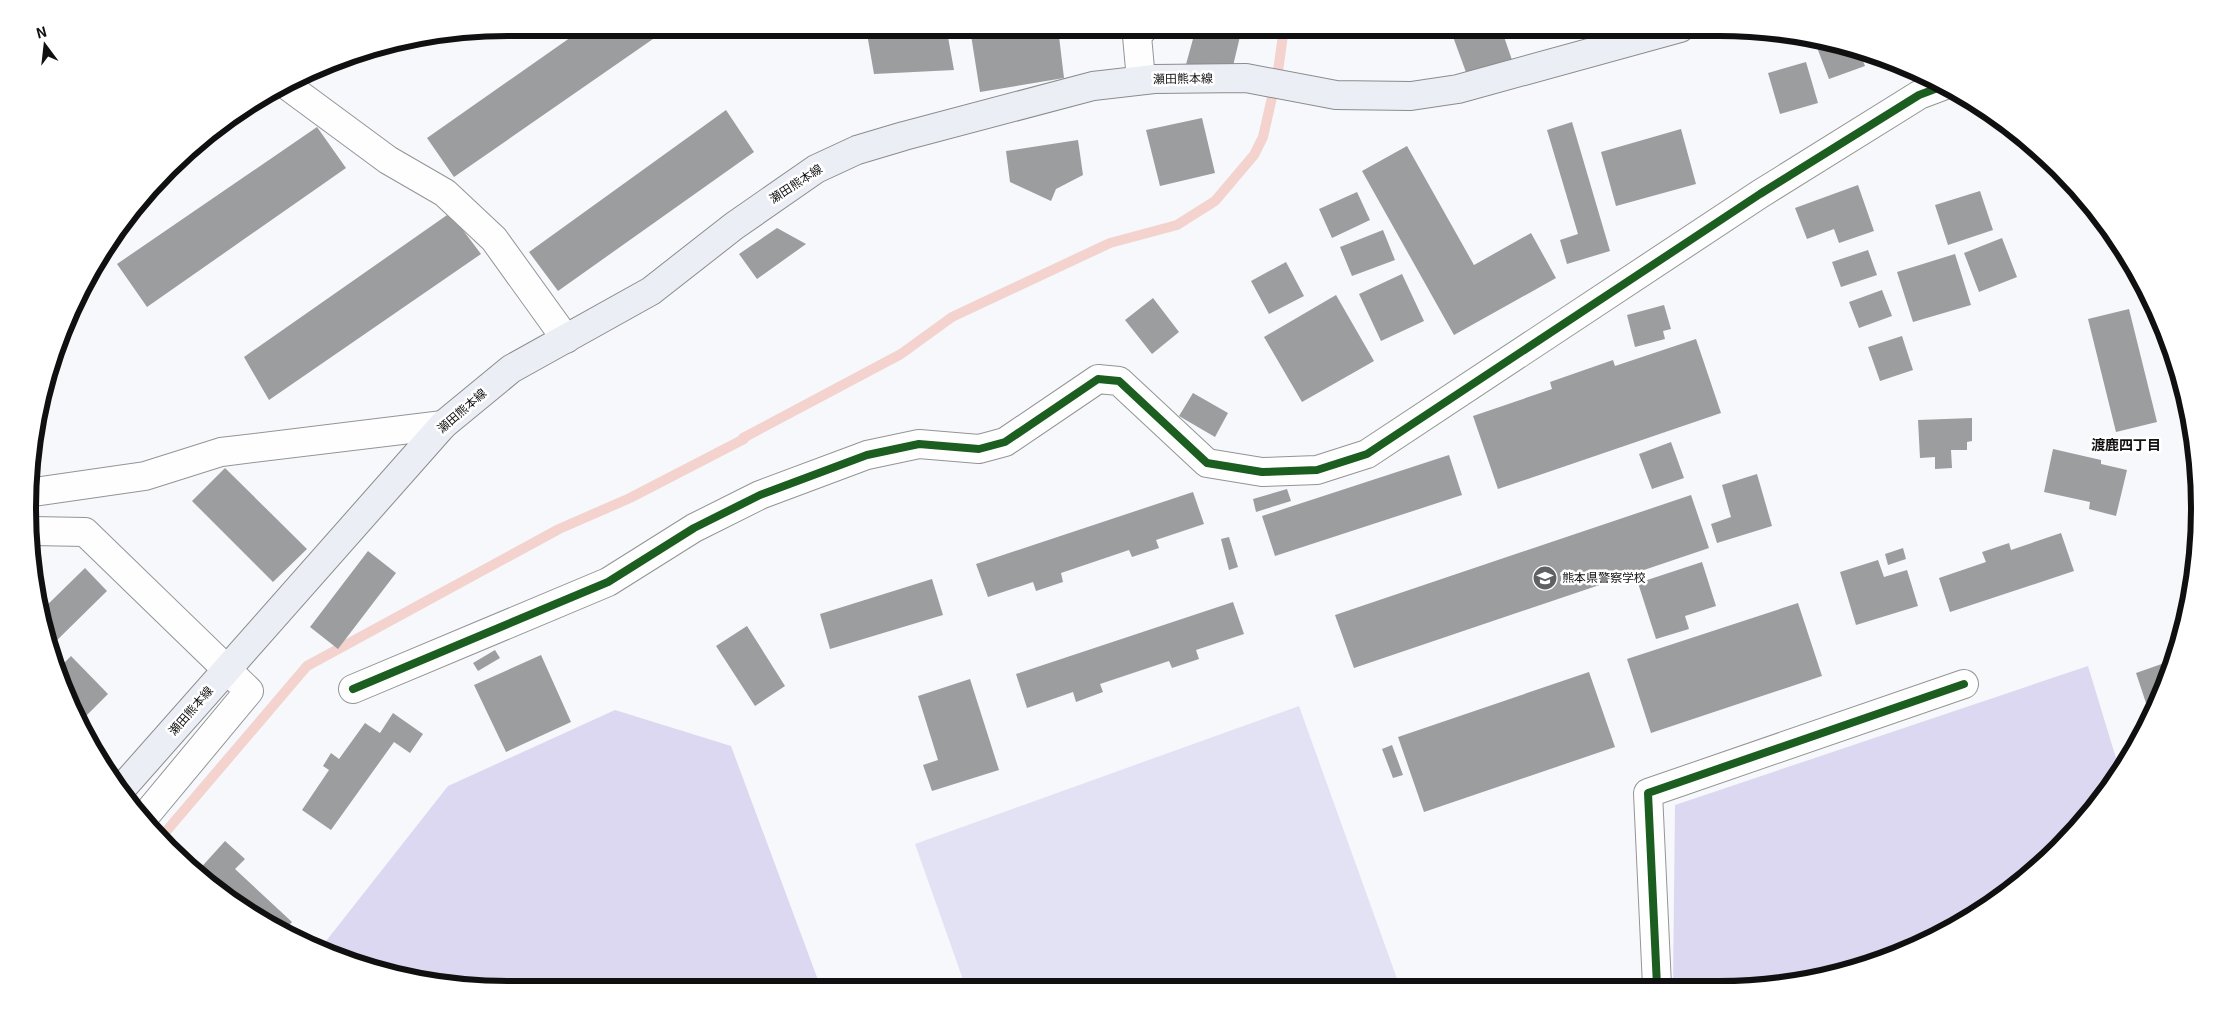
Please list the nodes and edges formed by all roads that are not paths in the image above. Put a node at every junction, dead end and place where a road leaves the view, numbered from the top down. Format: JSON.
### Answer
{"nodes":[{"id":1,"x":1137,"y":36,"type":"edge"},
{"id":2,"x":1651,"y":36,"type":"edge"},
{"id":3,"x":1141,"y":80,"type":"junction"},
{"id":4,"x":292,"y":89,"type":"edge"},
{"id":5,"x":1935,"y":89,"type":"edge"},
{"id":6,"x":566,"y":338,"type":"junction"},
{"id":7,"x":443,"y":425,"type":"junction"},
{"id":8,"x":37,"y":492,"type":"edge"},
{"id":9,"x":37,"y":531,"type":"edge"},
{"id":10,"x":227,"y":670,"type":"junction"},
{"id":11,"x":1964,"y":684,"type":"dead end"},
{"id":12,"x":353,"y":689,"type":"dead end"},
{"id":13,"x":126,"y":785,"type":"edge"},
{"id":14,"x":148,"y":813,"type":"edge"},
{"id":15,"x":1657,"y":981,"type":"edge"}],
"edges":[{"from":1,"to":3,"type":"street"},
{"from":2,"to":3,"type":"main road","name":"瀬田熊本線"},
{"from":3,"to":6,"type":"main road","name":"瀬田熊本線"},
{"from":4,"to":6,"type":"street"},
{"from":5,"to":12,"type":"street"},
{"from":6,"to":7,"type":"main road","name":"瀬田熊本線"},
{"from":7,"to":8,"type":"street"},
{"from":7,"to":10,"type":"main road","name":"瀬田熊本線"},
{"from":9,"to":10,"type":"street"},
{"from":10,"to":13,"type":"main road","name":"瀬田熊本線"},
{"from":10,"to":14,"type":"street"},
{"from":11,"to":15,"type":"street"}]}
